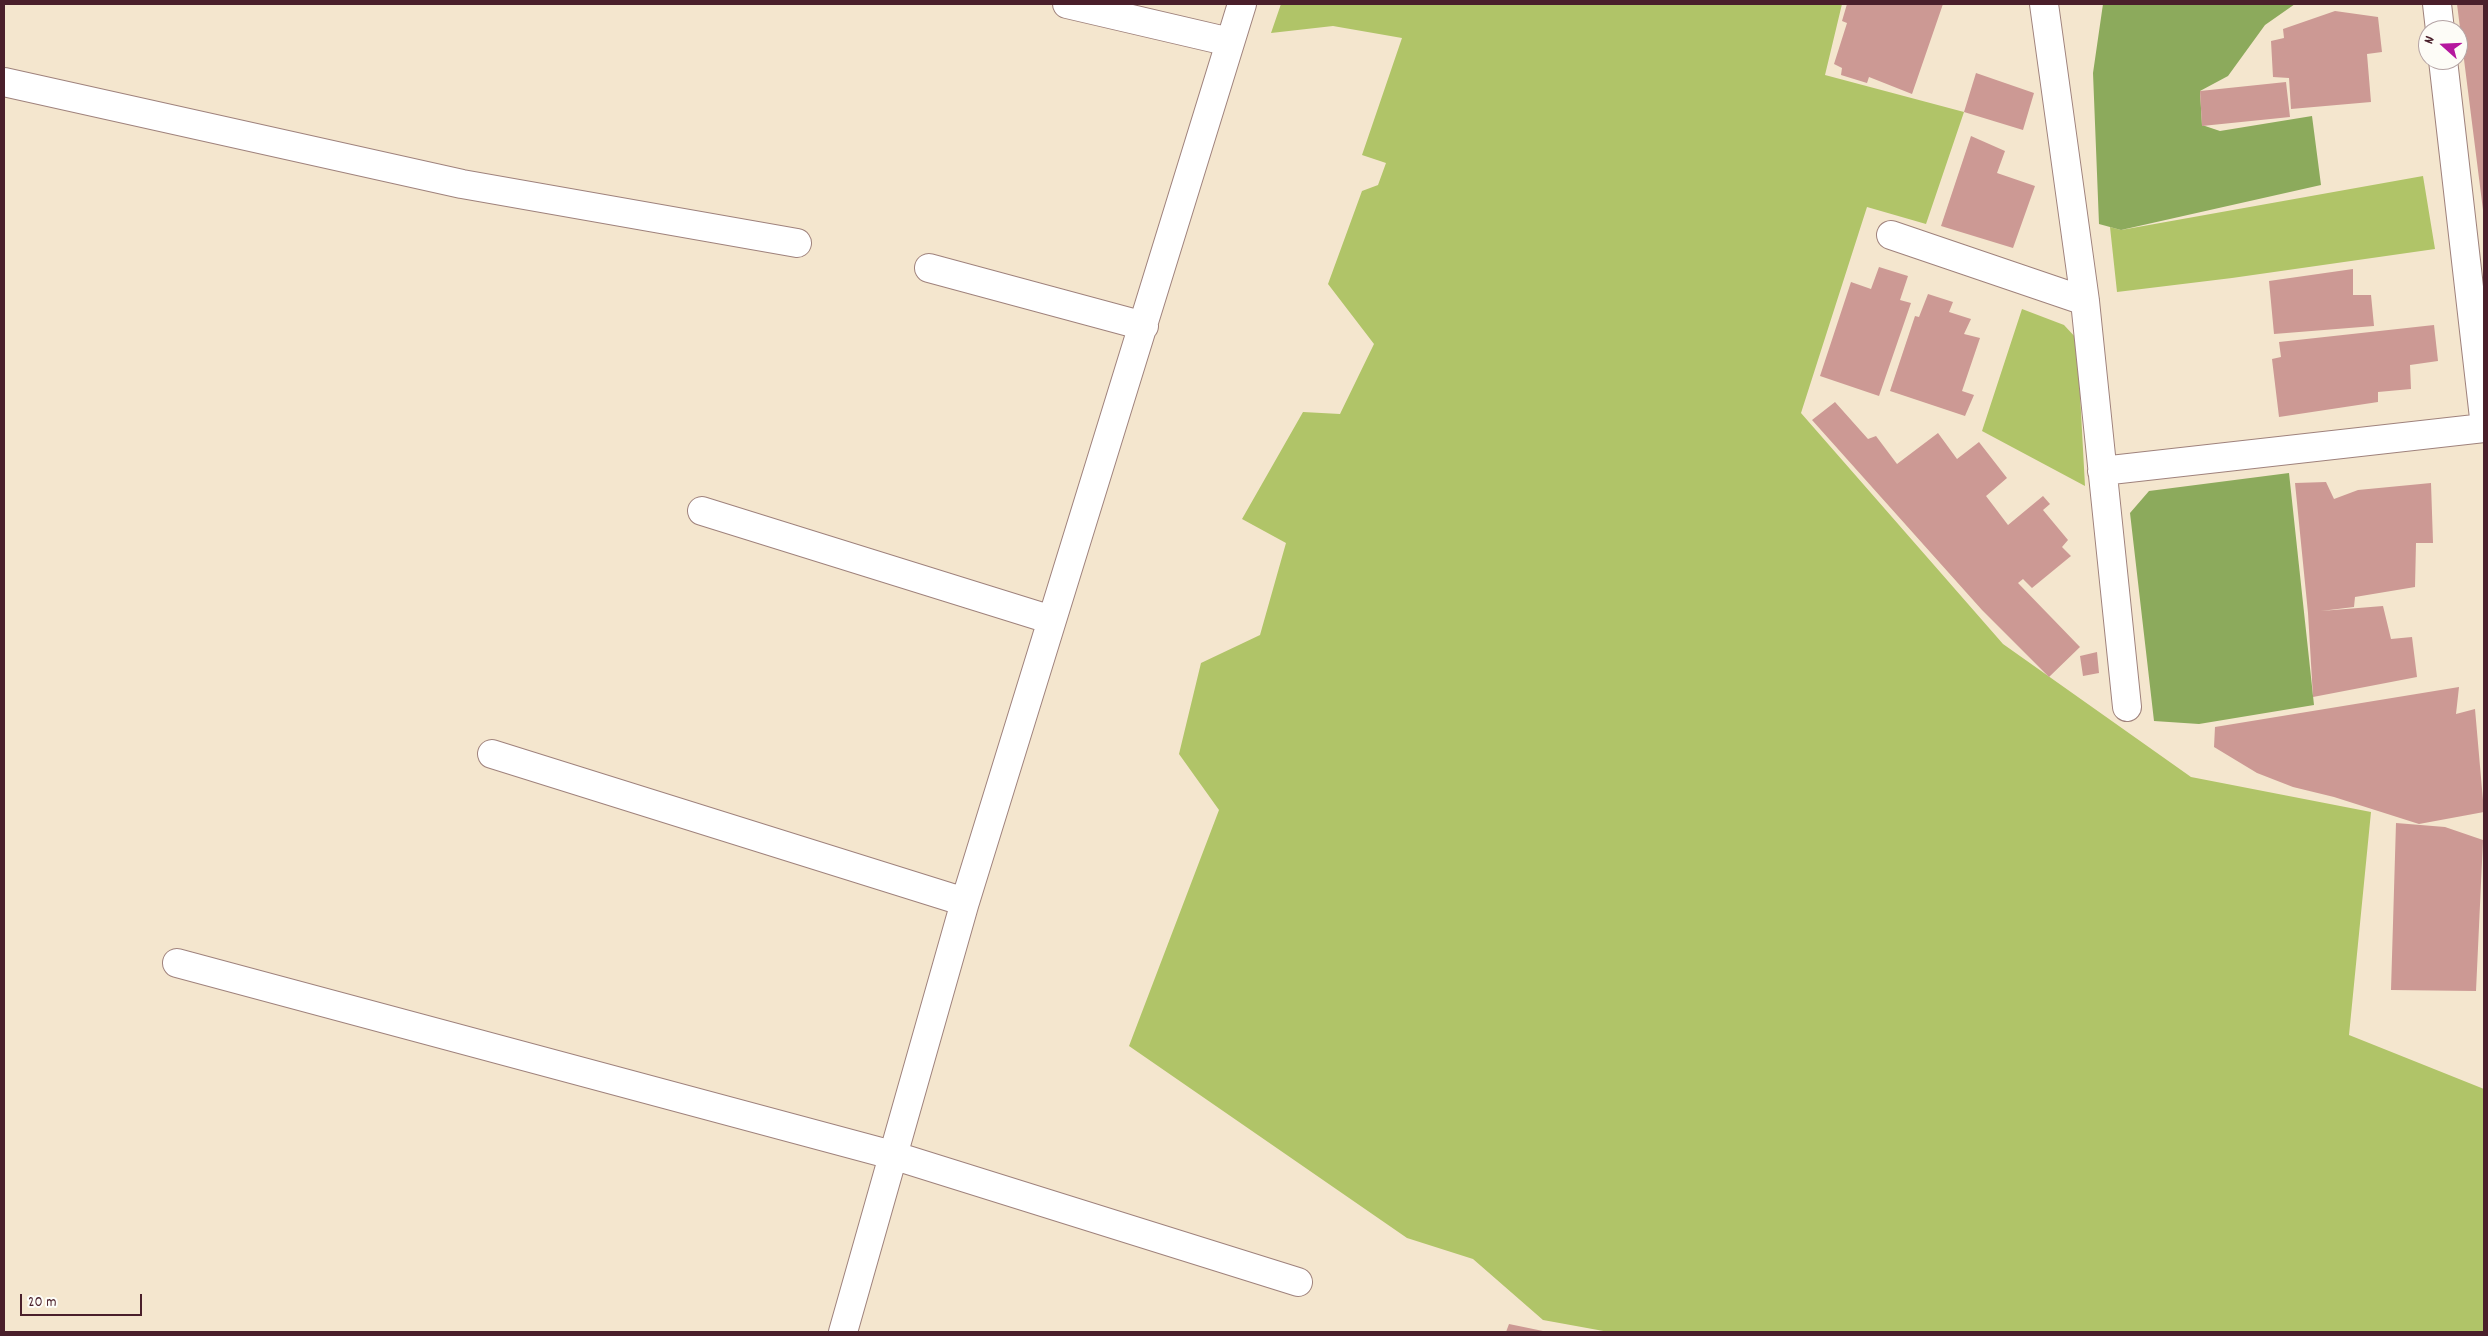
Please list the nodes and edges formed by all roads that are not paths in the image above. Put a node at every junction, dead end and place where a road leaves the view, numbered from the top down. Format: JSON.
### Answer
{"nodes":[{"id":1,"x":1067,"y":4,"type":"edge"},
{"id":2,"x":1242,"y":4,"type":"edge"},
{"id":3,"x":2044,"y":4,"type":"edge"},
{"id":4,"x":2437,"y":4,"type":"edge"},
{"id":5,"x":2439,"y":20,"type":"edge"},
{"id":6,"x":1230,"y":42,"type":"junction"},
{"id":7,"x":2444,"y":70,"type":"edge"},
{"id":8,"x":4,"y":82,"type":"edge"},
{"id":9,"x":1891,"y":235,"type":"dead end"},
{"id":10,"x":797,"y":243,"type":"dead end"},
{"id":11,"x":928,"y":268,"type":"dead end"},
{"id":12,"x":2085,"y":301,"type":"junction"},
{"id":13,"x":1144,"y":326,"type":"junction"},
{"id":14,"x":2484,"y":418,"type":"edge"},
{"id":15,"x":2484,"y":428,"type":"edge"},
{"id":16,"x":2102,"y":472,"type":"junction"},
{"id":17,"x":702,"y":511,"type":"dead end"},
{"id":18,"x":1052,"y":620,"type":"junction"},
{"id":19,"x":2127,"y":706,"type":"dead end"},
{"id":20,"x":492,"y":754,"type":"dead end"},
{"id":21,"x":965,"y":902,"type":"junction"},
{"id":22,"x":177,"y":962,"type":"dead end"},
{"id":23,"x":892,"y":1155,"type":"junction"},
{"id":24,"x":1298,"y":1282,"type":"dead end"},
{"id":25,"x":843,"y":1332,"type":"edge"}],
"edges":[{"from":1,"to":6,"type":"street"},
{"from":2,"to":6,"type":"street"},
{"from":3,"to":12,"type":"street"},
{"from":4,"to":5,"type":"street"},
{"from":6,"to":13,"type":"street"},
{"from":7,"to":14,"type":"street"},
{"from":8,"to":10,"type":"street"},
{"from":9,"to":12,"type":"street"},
{"from":11,"to":13,"type":"street"},
{"from":12,"to":16,"type":"street"},
{"from":13,"to":18,"type":"street"},
{"from":15,"to":16,"type":"street"},
{"from":16,"to":19,"type":"street"},
{"from":17,"to":18,"type":"street"},
{"from":18,"to":21,"type":"street"},
{"from":20,"to":21,"type":"street"},
{"from":21,"to":23,"type":"street"},
{"from":22,"to":23,"type":"street"},
{"from":23,"to":24,"type":"street"},
{"from":23,"to":25,"type":"street"}]}
